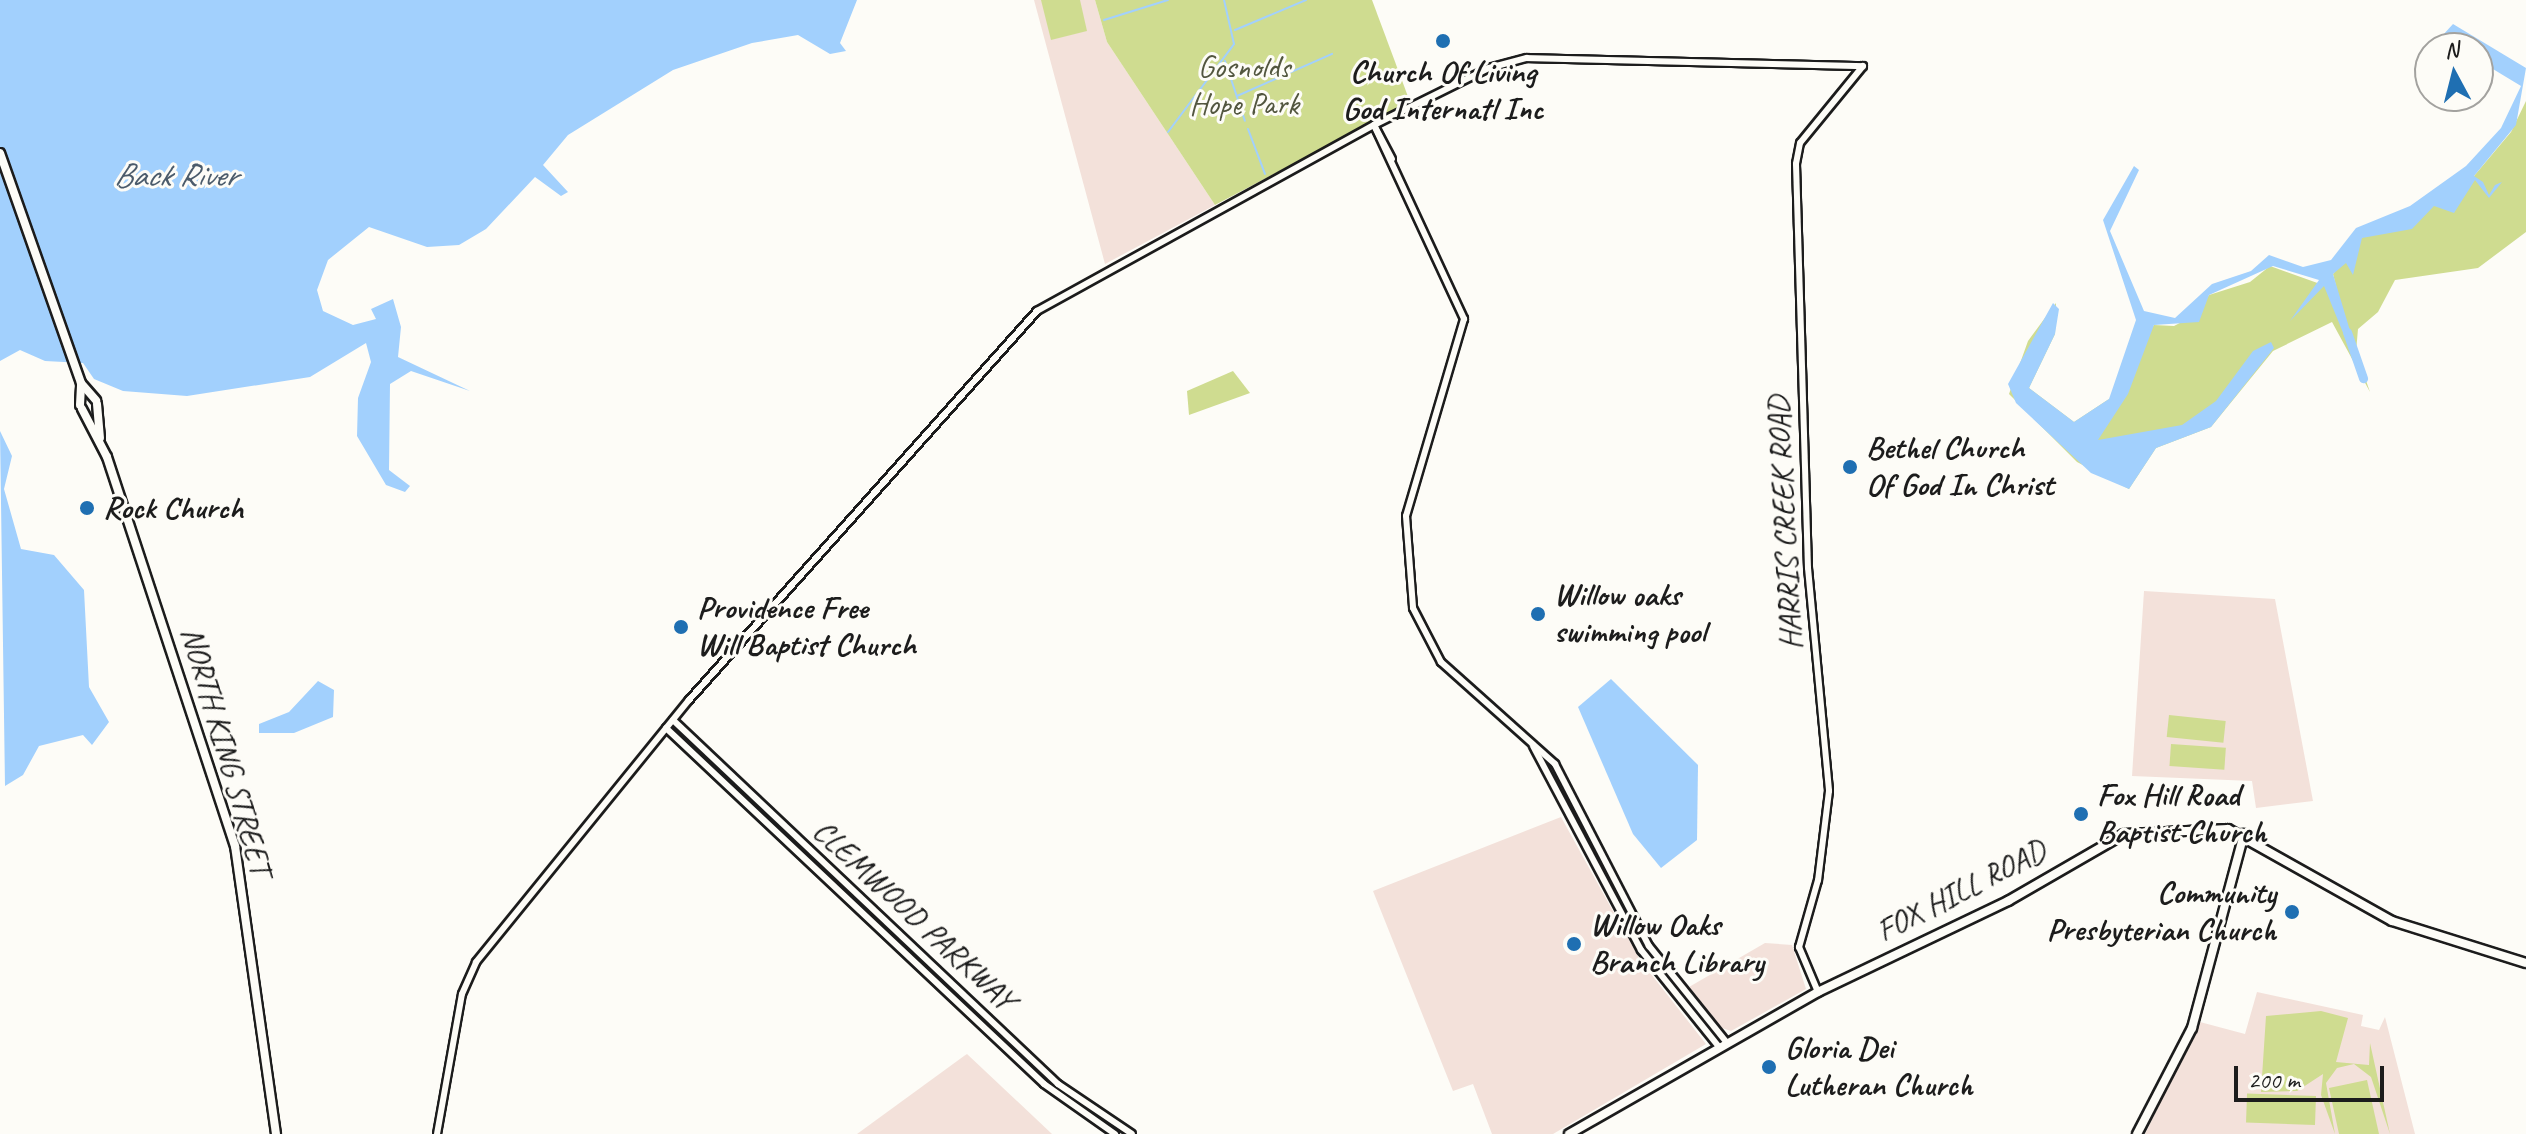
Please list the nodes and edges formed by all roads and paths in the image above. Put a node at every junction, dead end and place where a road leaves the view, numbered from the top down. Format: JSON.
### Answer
{"nodes":[{"id":1,"x":1374,"y":125,"type":"junction"},
{"id":2,"x":0,"y":153,"type":"edge"},
{"id":3,"x":81,"y":383,"type":"junction"},
{"id":4,"x":100,"y":438,"type":"junction"},
{"id":5,"x":673,"y":720,"type":"junction"},
{"id":6,"x":666,"y":728,"type":"junction"},
{"id":7,"x":2244,"y":834,"type":"junction"},
{"id":8,"x":2526,"y":963,"type":"edge"},
{"id":9,"x":1818,"y":992,"type":"junction"},
{"id":10,"x":1723,"y":1045,"type":"junction"},
{"id":11,"x":276,"y":1134,"type":"edge"},
{"id":12,"x":437,"y":1134,"type":"edge"},
{"id":13,"x":1115,"y":1134,"type":"edge"},
{"id":14,"x":1132,"y":1134,"type":"edge"},
{"id":15,"x":1569,"y":1134,"type":"edge"},
{"id":16,"x":2137,"y":1134,"type":"edge"}],
"edges":[{"from":1,"to":5,"type":"street"},
{"from":1,"to":9,"type":"street","name":"HARRIS CREEK ROAD"},
{"from":1,"to":10,"type":"street"},
{"from":2,"to":3,"type":"main road","name":"NORTH KING STREET"},
{"from":3,"to":4,"type":"main road","name":"NORTH KING STREET"},
{"from":3,"to":4,"type":"main road","name":"NORTH KING STREET"},
{"from":4,"to":11,"type":"main road","name":"NORTH KING STREET"},
{"from":5,"to":6,"type":"street"},
{"from":5,"to":14,"type":"street","name":"CLEMWOOD PARKWAY"},
{"from":6,"to":12,"type":"street"},
{"from":6,"to":13,"type":"street","name":"CLEMWOOD PARKWAY"},
{"from":7,"to":8,"type":"main road","name":"FOX HILL ROAD"},
{"from":7,"to":9,"type":"main road","name":"FOX HILL ROAD"},
{"from":7,"to":16,"type":"main road"},
{"from":9,"to":10,"type":"main road","name":"FOX HILL ROAD"},
{"from":10,"to":15,"type":"main road","name":"FOX HILL ROAD"}]}
